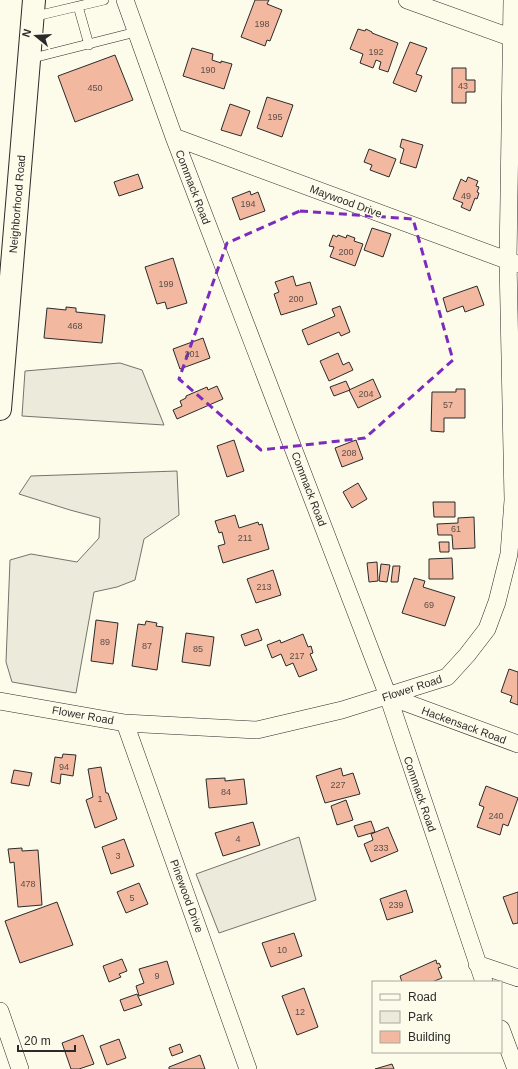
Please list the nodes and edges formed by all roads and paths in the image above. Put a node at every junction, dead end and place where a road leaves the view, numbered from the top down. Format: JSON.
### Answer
{"nodes":[{"id":1,"x":104,"y":0,"type":"edge"},
{"id":2,"x":125,"y":0,"type":"edge"},
{"id":3,"x":407,"y":0,"type":"edge"},
{"id":4,"x":512,"y":0,"type":"edge"},
{"id":5,"x":78,"y":6,"type":"junction"},
{"id":6,"x":33,"y":8,"type":"edge"},
{"id":7,"x":136,"y":32,"type":"junction"},
{"id":8,"x":515,"y":39,"type":"edge"},
{"id":9,"x":89,"y":45,"type":"junction"},
{"id":10,"x":29,"y":59,"type":"junction"},
{"id":11,"x":174,"y":137,"type":"junction"},
{"id":12,"x":513,"y":263,"type":"edge"},
{"id":13,"x":0,"y":408,"type":"edge"},
{"id":14,"x":516,"y":500,"type":"edge"},
{"id":15,"x":388,"y":696,"type":"junction"},
{"id":16,"x":0,"y":701,"type":"edge"},
{"id":17,"x":125,"y":723,"type":"junction"},
{"id":18,"x":518,"y":744,"type":"edge"},
{"id":19,"x":477,"y":964,"type":"junction"},
{"id":20,"x":518,"y":978,"type":"edge"},
{"id":21,"x":484,"y":981,"type":"edge"},
{"id":22,"x":0,"y":1011,"type":"edge"},
{"id":23,"x":502,"y":1032,"type":"edge"},
{"id":24,"x":20,"y":1069,"type":"edge"},
{"id":25,"x":248,"y":1069,"type":"edge"},
{"id":26,"x":516,"y":1069,"type":"edge"}],
"edges":[{"from":1,"to":5,"type":"lane"},
{"from":2,"to":7,"type":"street","name":"Commack Road"},
{"from":3,"to":8,"type":"street"},
{"from":4,"to":8,"type":"street","name":"Flower Road"},
{"from":5,"to":6,"type":"lane"},
{"from":5,"to":9,"type":"lane"},
{"from":6,"to":10,"type":"main road","name":"Neighborhood Road"},
{"from":7,"to":9,"type":"lane"},
{"from":7,"to":11,"type":"street","name":"Commack Road"},
{"from":8,"to":12,"type":"street","name":"Flower Road"},
{"from":9,"to":10,"type":"lane"},
{"from":10,"to":13,"type":"main road","name":"Neighborhood Road"},
{"from":11,"to":12,"type":"street","name":"Maywood Drive"},
{"from":11,"to":15,"type":"street","name":"Commack Road"},
{"from":12,"to":14,"type":"street","name":"Flower Road"},
{"from":14,"to":15,"type":"street","name":"Flower Road"},
{"from":15,"to":17,"type":"street","name":"Flower Road"},
{"from":15,"to":18,"type":"street","name":"Hackensack Road"},
{"from":15,"to":19,"type":"street","name":"Commack Road"},
{"from":16,"to":17,"type":"street","name":"Flower Road"},
{"from":17,"to":25,"type":"street","name":"Pinewood Drive"},
{"from":19,"to":20,"type":"street"},
{"from":19,"to":21,"type":"street","name":"Commack Road"},
{"from":22,"to":24,"type":"street"},
{"from":23,"to":26,"type":"street"}]}
